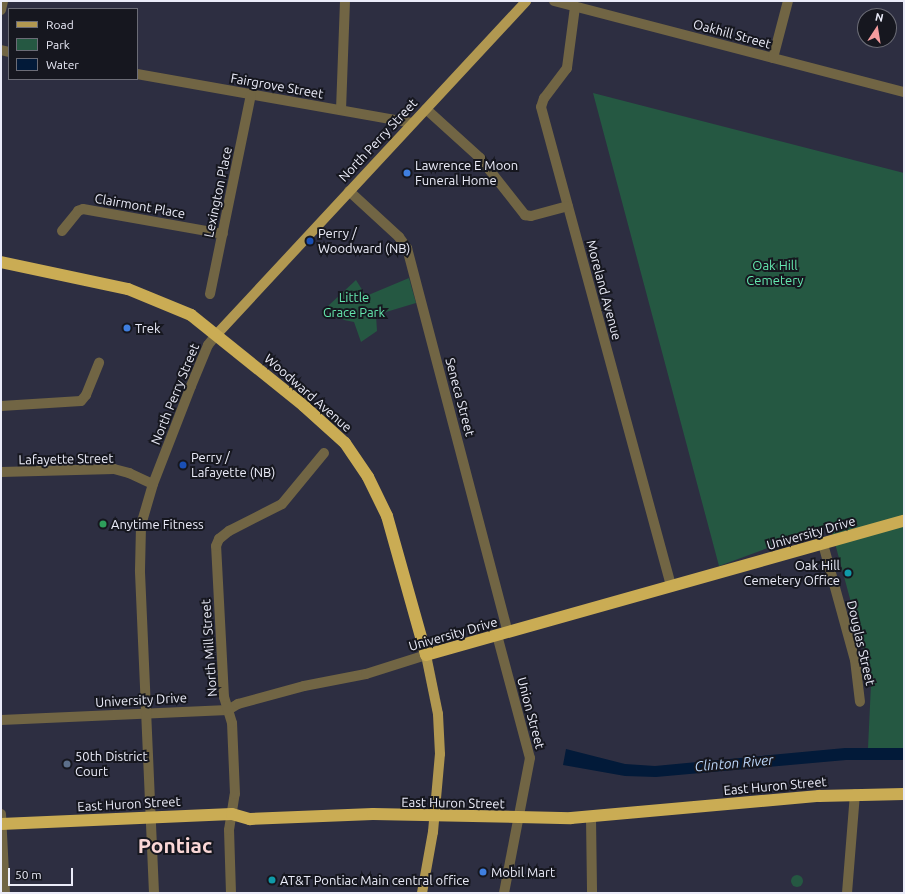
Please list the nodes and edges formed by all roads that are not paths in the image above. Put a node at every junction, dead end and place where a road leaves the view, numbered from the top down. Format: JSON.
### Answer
{"nodes":[{"id":1,"x":3,"y":1,"type":"edge"},
{"id":2,"x":345,"y":1,"type":"edge"},
{"id":3,"x":526,"y":1,"type":"edge"},
{"id":4,"x":554,"y":1,"type":"edge"},
{"id":5,"x":788,"y":1,"type":"edge"},
{"id":6,"x":575,"y":7,"type":"junction"},
{"id":7,"x":1,"y":10,"type":"edge"},
{"id":8,"x":773,"y":58,"type":"junction"},
{"id":9,"x":138,"y":74,"type":"edge"},
{"id":10,"x":904,"y":92,"type":"edge"},
{"id":11,"x":251,"y":94,"type":"junction"},
{"id":12,"x":426,"y":109,"type":"junction"},
{"id":13,"x":341,"y":110,"type":"junction"},
{"id":14,"x":412,"y":123,"type":"junction"},
{"id":15,"x":350,"y":191,"type":"junction"},
{"id":16,"x":568,"y":206,"type":"junction"},
{"id":17,"x":62,"y":231,"type":"dead end"},
{"id":18,"x":223,"y":234,"type":"junction"},
{"id":19,"x":1,"y":262,"type":"edge"},
{"id":20,"x":210,"y":294,"type":"dead end"},
{"id":21,"x":217,"y":334,"type":"junction"},
{"id":22,"x":99,"y":363,"type":"dead end"},
{"id":23,"x":1,"y":406,"type":"edge"},
{"id":24,"x":324,"y":452,"type":"dead end"},
{"id":25,"x":1,"y":472,"type":"edge"},
{"id":26,"x":153,"y":484,"type":"junction"},
{"id":27,"x":904,"y":521,"type":"edge"},
{"id":28,"x":823,"y":544,"type":"junction"},
{"id":29,"x":671,"y":587,"type":"junction"},
{"id":30,"x":503,"y":634,"type":"junction"},
{"id":31,"x":426,"y":655,"type":"junction"},
{"id":32,"x":860,"y":702,"type":"dead end"},
{"id":33,"x":228,"y":710,"type":"junction"},
{"id":34,"x":146,"y":714,"type":"junction"},
{"id":35,"x":1,"y":720,"type":"edge"},
{"id":36,"x":855,"y":794,"type":"junction"},
{"id":37,"x":904,"y":794,"type":"edge"},
{"id":38,"x":1,"y":814,"type":"edge"},
{"id":39,"x":232,"y":814,"type":"junction"},
{"id":40,"x":435,"y":816,"type":"junction"},
{"id":41,"x":151,"y":817,"type":"junction"},
{"id":42,"x":518,"y":818,"type":"junction"},
{"id":43,"x":591,"y":818,"type":"junction"},
{"id":44,"x":1,"y":824,"type":"edge"},
{"id":45,"x":5,"y":893,"type":"edge"},
{"id":46,"x":154,"y":893,"type":"edge"},
{"id":47,"x":231,"y":893,"type":"edge"},
{"id":48,"x":422,"y":893,"type":"edge"},
{"id":49,"x":504,"y":893,"type":"edge"},
{"id":50,"x":592,"y":893,"type":"edge"},
{"id":51,"x":847,"y":893,"type":"edge"}],
"edges":[{"from":1,"to":7,"type":"street"},
{"from":2,"to":13,"type":"street"},
{"from":3,"to":12,"type":"main road","name":"North Perry Street"},
{"from":4,"to":6,"type":"street","name":"Oakhill Street"},
{"from":5,"to":8,"type":"street"},
{"from":6,"to":8,"type":"street","name":"Oakhill Street"},
{"from":6,"to":16,"type":"street","name":"Moreland Avenue"},
{"from":8,"to":10,"type":"street","name":"Oakhill Street"},
{"from":9,"to":11,"type":"street","name":"Fairgrove Street"},
{"from":11,"to":13,"type":"street","name":"Fairgrove Street"},
{"from":11,"to":18,"type":"street","name":"Lexington Place"},
{"from":12,"to":14,"type":"main road","name":"North Perry Street"},
{"from":12,"to":16,"type":"street"},
{"from":13,"to":14,"type":"street","name":"Fairgrove Street"},
{"from":14,"to":15,"type":"main road","name":"North Perry Street"},
{"from":15,"to":21,"type":"main road","name":"North Perry Street"},
{"from":15,"to":30,"type":"street","name":"Seneca Street"},
{"from":16,"to":29,"type":"street","name":"Moreland Avenue"},
{"from":17,"to":18,"type":"street","name":"Clairmont Place"},
{"from":18,"to":20,"type":"street","name":"Lexington Place"},
{"from":19,"to":21,"type":"highway","name":"Woodward Avenue"},
{"from":21,"to":26,"type":"street","name":"North Perry Street"},
{"from":21,"to":31,"type":"highway","name":"Woodward Avenue"},
{"from":22,"to":23,"type":"street"},
{"from":24,"to":33,"type":"street","name":"North Mill Street"},
{"from":25,"to":26,"type":"street","name":"Lafayette Street"},
{"from":26,"to":34,"type":"street","name":"North Perry Street"},
{"from":27,"to":28,"type":"highway","name":"University Drive"},
{"from":28,"to":29,"type":"highway","name":"University Drive"},
{"from":28,"to":32,"type":"street","name":"Douglas Street"},
{"from":29,"to":30,"type":"highway","name":"University Drive"},
{"from":30,"to":31,"type":"highway","name":"University Drive"},
{"from":30,"to":42,"type":"street","name":"Union Street"},
{"from":31,"to":33,"type":"street","name":"University Drive"},
{"from":31,"to":40,"type":"main road","name":"Woodward Avenue"},
{"from":33,"to":34,"type":"street","name":"University Drive"},
{"from":33,"to":39,"type":"street","name":"North Mill Street"},
{"from":34,"to":35,"type":"street","name":"University Drive"},
{"from":34,"to":41,"type":"street","name":"North Perry Street"},
{"from":36,"to":37,"type":"highway","name":"East Huron Street"},
{"from":36,"to":43,"type":"highway","name":"East Huron Street"},
{"from":36,"to":51,"type":"street"},
{"from":38,"to":44,"type":"street"},
{"from":39,"to":40,"type":"highway","name":"East Huron Street"},
{"from":39,"to":41,"type":"highway","name":"East Huron Street"},
{"from":39,"to":47,"type":"street","name":"North Mill Street"},
{"from":40,"to":42,"type":"highway","name":"East Huron Street"},
{"from":40,"to":48,"type":"main road","name":"Woodward Avenue"},
{"from":41,"to":44,"type":"highway","name":"East Huron Street"},
{"from":41,"to":46,"type":"street","name":"North Perry Street"},
{"from":42,"to":43,"type":"highway","name":"East Huron Street"},
{"from":42,"to":49,"type":"street","name":"Union Street"},
{"from":43,"to":50,"type":"street"},
{"from":44,"to":45,"type":"street"}]}
